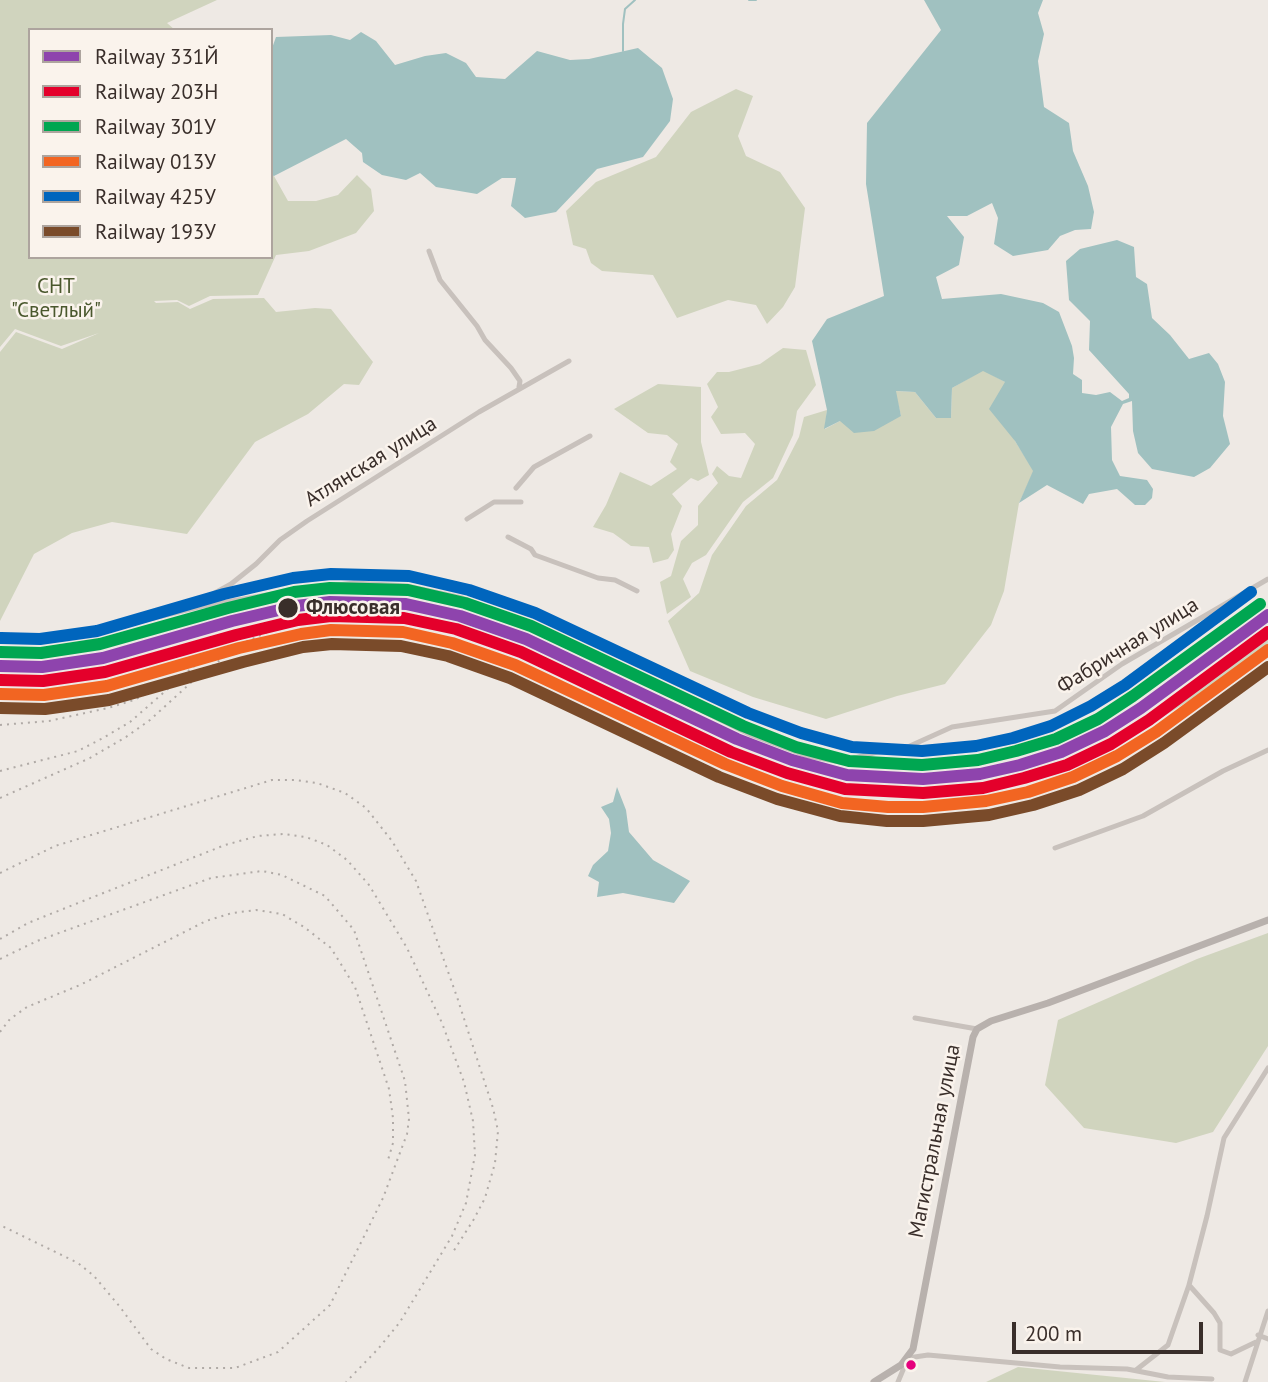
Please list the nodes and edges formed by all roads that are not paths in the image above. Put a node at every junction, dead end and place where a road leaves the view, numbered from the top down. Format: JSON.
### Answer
{"nodes":[{"id":1,"x":429,"y":251,"type":"dead end"},
{"id":2,"x":569,"y":361,"type":"dead end"},
{"id":3,"x":519,"y":387,"type":"junction"},
{"id":4,"x":590,"y":436,"type":"dead end"},
{"id":5,"x":516,"y":488,"type":"dead end"},
{"id":6,"x":520,"y":502,"type":"dead end"},
{"id":7,"x":467,"y":519,"type":"dead end"},
{"id":8,"x":508,"y":537,"type":"dead end"},
{"id":9,"x":1268,"y":579,"type":"edge"},
{"id":10,"x":637,"y":590,"type":"dead end"},
{"id":11,"x":203,"y":606,"type":"junction"},
{"id":12,"x":83,"y":635,"type":"dead end"},
{"id":13,"x":1268,"y":750,"type":"edge"},
{"id":14,"x":1055,"y":848,"type":"dead end"},
{"id":15,"x":1268,"y":920,"type":"edge"},
{"id":16,"x":915,"y":1018,"type":"dead end"},
{"id":17,"x":977,"y":1029,"type":"junction"},
{"id":18,"x":1268,"y":1068,"type":"edge"},
{"id":19,"x":1189,"y":1285,"type":"junction"},
{"id":20,"x":1268,"y":1311,"type":"edge"},
{"id":21,"x":1257,"y":1338,"type":"junction"},
{"id":22,"x":1268,"y":1339,"type":"edge"},
{"id":23,"x":908,"y":1357,"type":"junction"},
{"id":24,"x":1136,"y":1370,"type":"junction"},
{"id":25,"x":1212,"y":1379,"type":"dead end"},
{"id":26,"x":874,"y":1382,"type":"edge"},
{"id":27,"x":898,"y":1382,"type":"edge"},
{"id":28,"x":1245,"y":1382,"type":"edge"}],
"edges":[{"from":1,"to":3,"type":"street"},
{"from":2,"to":3,"type":"street","name":"Атлянская улица"},
{"from":3,"to":11,"type":"street","name":"Атлянская улица"},
{"from":4,"to":5,"type":"street"},
{"from":6,"to":7,"type":"street"},
{"from":8,"to":10,"type":"street"},
{"from":9,"to":11,"type":"street","name":"Фабричная улица"},
{"from":11,"to":12,"type":"street","name":"Фабричная улица"},
{"from":13,"to":14,"type":"street"},
{"from":15,"to":17,"type":"street","name":"Магистральная улица"},
{"from":16,"to":17,"type":"street"},
{"from":17,"to":23,"type":"street","name":"Магистральная улица"},
{"from":18,"to":19,"type":"street"},
{"from":19,"to":21,"type":"street"},
{"from":19,"to":24,"type":"street"},
{"from":20,"to":21,"type":"street"},
{"from":21,"to":22,"type":"street"},
{"from":21,"to":28,"type":"street"},
{"from":23,"to":24,"type":"street"},
{"from":23,"to":26,"type":"street"},
{"from":23,"to":27,"type":"street"},
{"from":24,"to":25,"type":"street"}]}
